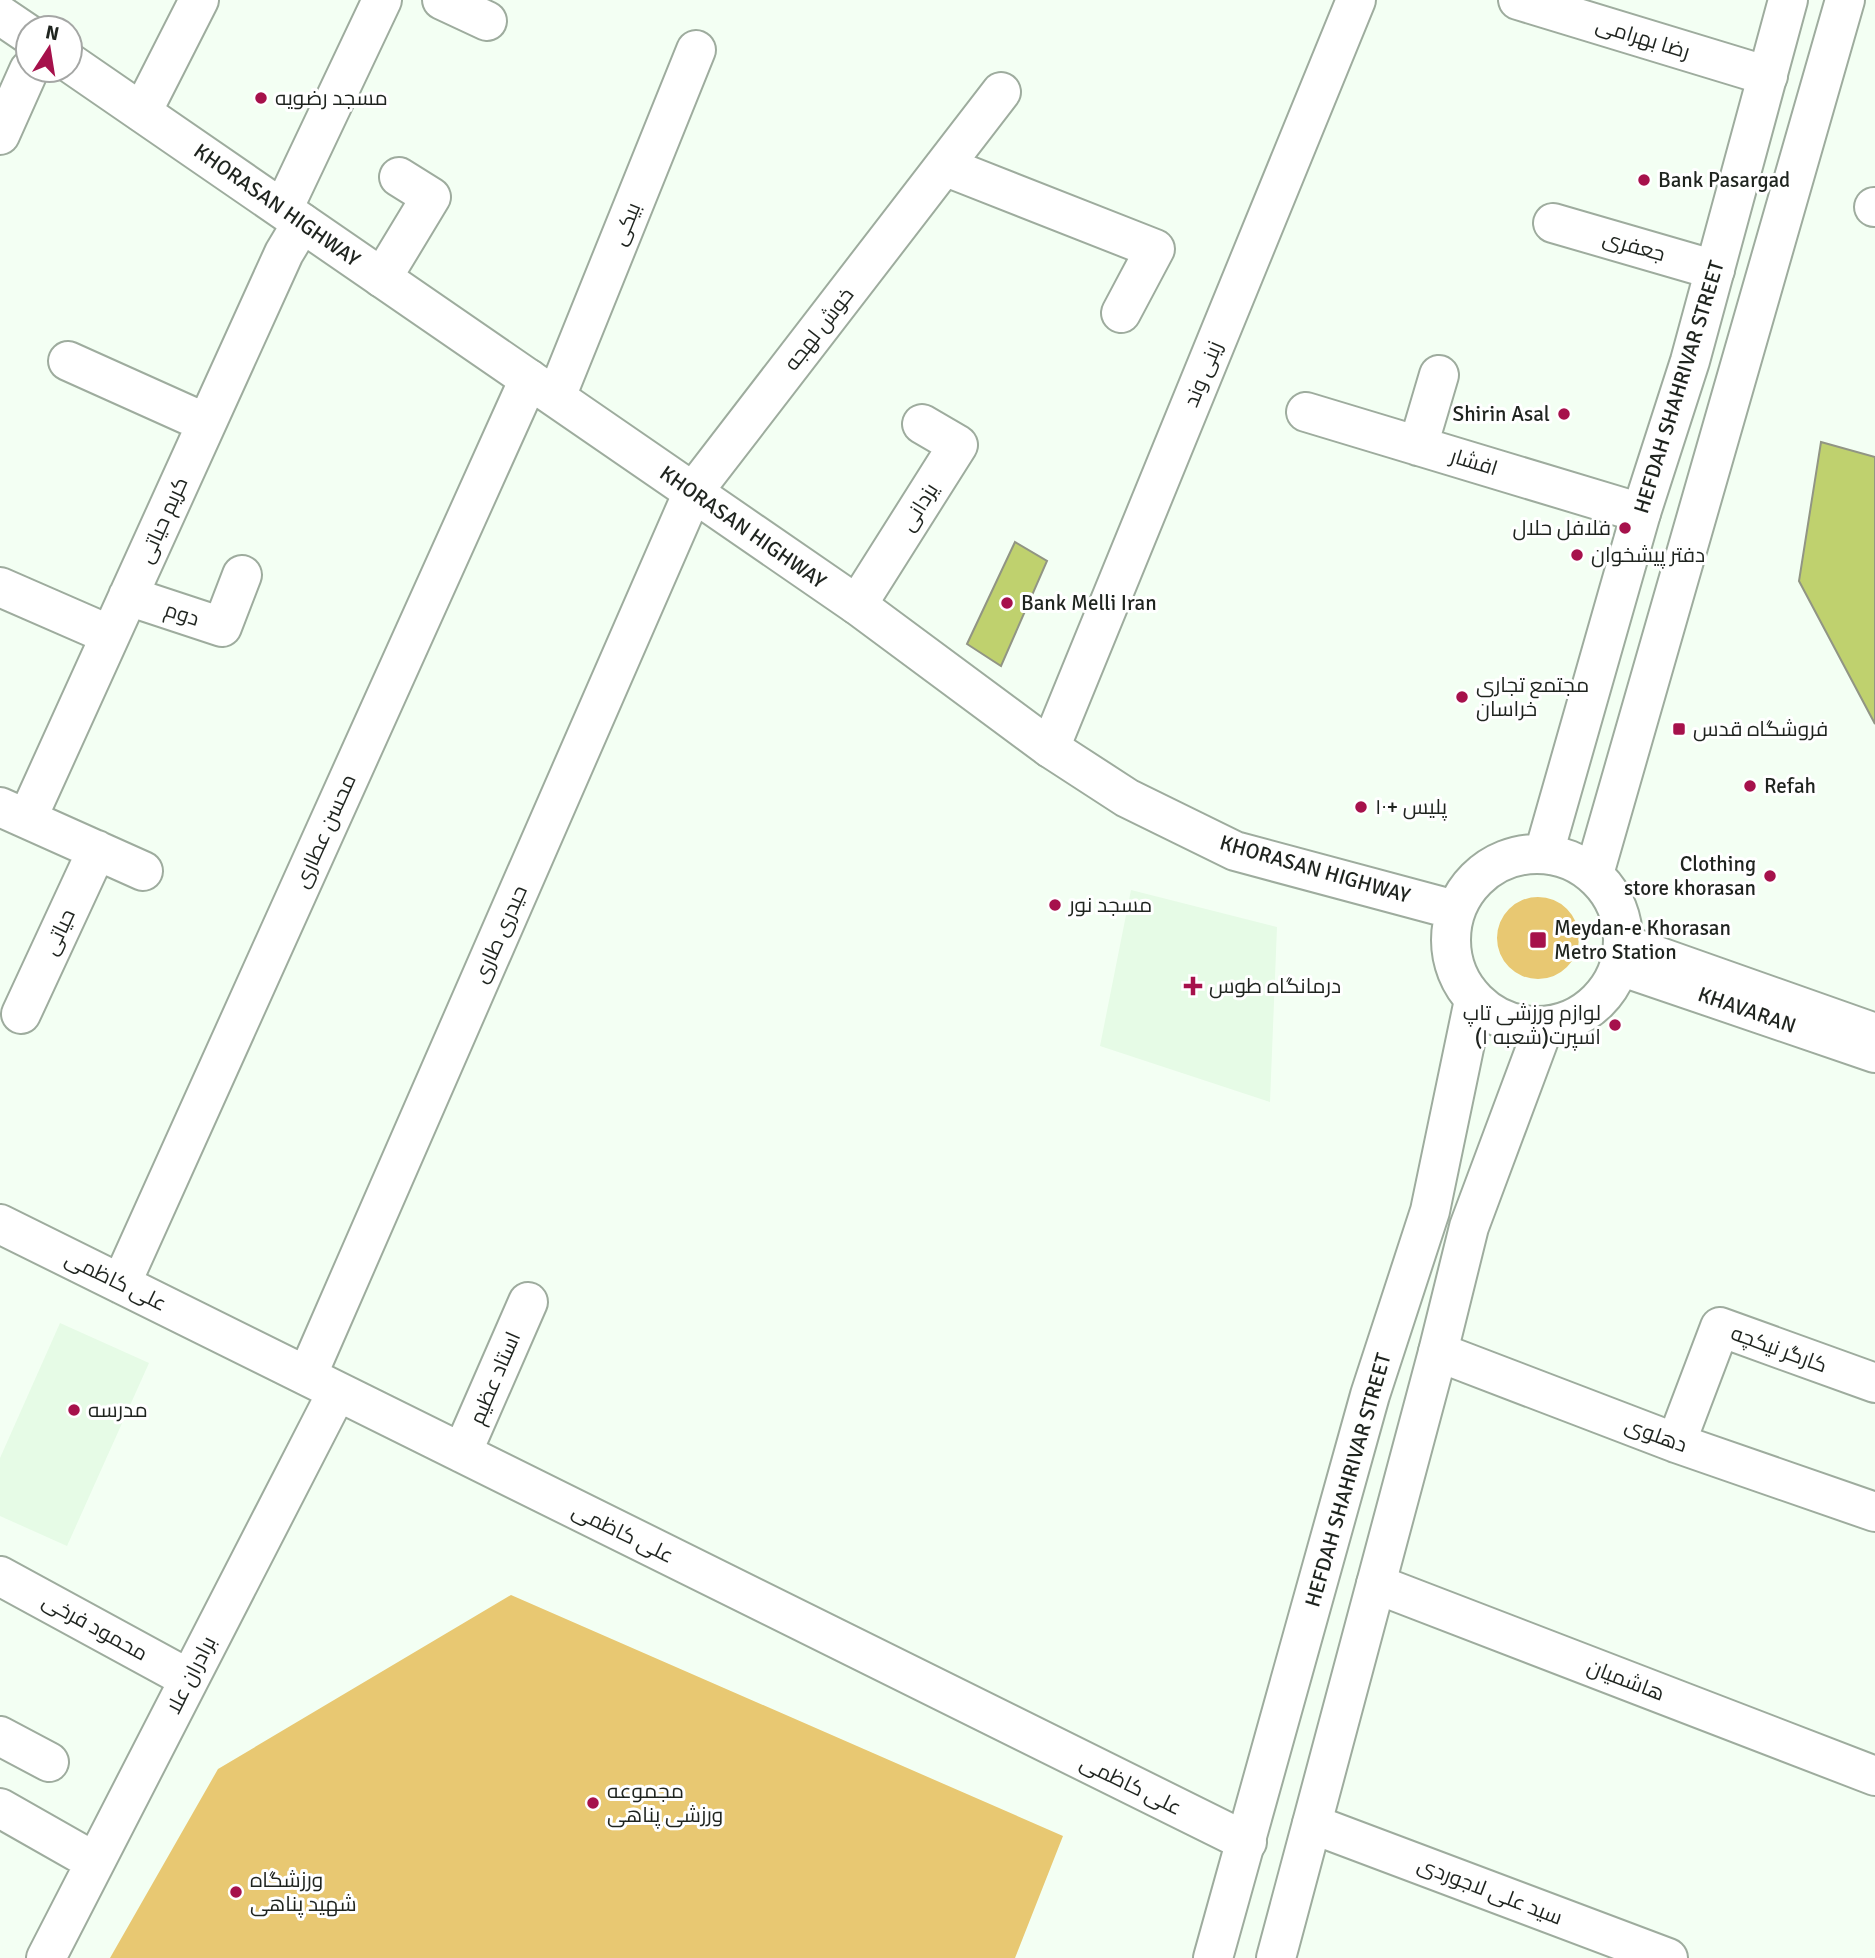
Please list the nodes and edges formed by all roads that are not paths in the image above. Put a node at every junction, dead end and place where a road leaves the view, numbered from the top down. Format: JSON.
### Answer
{"nodes":[{"id":1,"x":199,"y":0,"type":"edge"},
{"id":2,"x":382,"y":0,"type":"edge"},
{"id":3,"x":442,"y":0,"type":"edge"},
{"id":4,"x":1356,"y":0,"type":"edge"},
{"id":5,"x":1518,"y":0,"type":"edge"},
{"id":6,"x":1788,"y":0,"type":"edge"},
{"id":7,"x":1845,"y":0,"type":"edge"},
{"id":8,"x":487,"y":21,"type":"dead end"},
{"id":9,"x":696,"y":50,"type":"dead end"},
{"id":10,"x":84,"y":73,"type":"edge"},
{"id":11,"x":1768,"y":76,"type":"junction"},
{"id":12,"x":23,"y":84,"type":"edge"},
{"id":13,"x":1001,"y":92,"type":"dead end"},
{"id":14,"x":142,"y":112,"type":"junction"},
{"id":15,"x":0,"y":135,"type":"edge"},
{"id":16,"x":944,"y":166,"type":"junction"},
{"id":17,"x":428,"y":194,"type":"dead end"},
{"id":18,"x":293,"y":216,"type":"junction"},
{"id":19,"x":1553,"y":223,"type":"dead end"},
{"id":20,"x":1715,"y":270,"type":"junction"},
{"id":21,"x":382,"y":278,"type":"junction"},
{"id":22,"x":1121,"y":313,"type":"dead end"},
{"id":23,"x":68,"y":361,"type":"dead end"},
{"id":24,"x":1439,"y":375,"type":"dead end"},
{"id":25,"x":543,"y":388,"type":"junction"},
{"id":26,"x":1306,"y":412,"type":"dead end"},
{"id":27,"x":206,"y":423,"type":"junction"},
{"id":28,"x":922,"y":424,"type":"dead end"},
{"id":29,"x":1418,"y":446,"type":"junction"},
{"id":30,"x":693,"y":492,"type":"junction"},
{"id":31,"x":1641,"y":513,"type":"junction"},
{"id":32,"x":242,"y":575,"type":"dead end"},
{"id":33,"x":0,"y":587,"type":"edge"},
{"id":34,"x":128,"y":596,"type":"junction"},
{"id":35,"x":857,"y":605,"type":"junction"},
{"id":36,"x":110,"y":635,"type":"junction"},
{"id":37,"x":1050,"y":748,"type":"junction"},
{"id":38,"x":13,"y":813,"type":"edge"},
{"id":39,"x":97,"y":850,"type":"junction"},
{"id":40,"x":1544,"y":853,"type":"junction"},
{"id":41,"x":143,"y":871,"type":"dead end"},
{"id":42,"x":1594,"y":874,"type":"junction"},
{"id":43,"x":1455,"y":910,"type":"junction"},
{"id":44,"x":1622,"y":955,"type":"junction"},
{"id":45,"x":1474,"y":1000,"type":"junction"},
{"id":46,"x":21,"y":1014,"type":"dead end"},
{"id":47,"x":1545,"y":1026,"type":"junction"},
{"id":48,"x":1875,"y":1033,"type":"edge"},
{"id":49,"x":1875,"y":1053,"type":"edge"},
{"id":50,"x":0,"y":1224,"type":"edge"},
{"id":51,"x":121,"y":1284,"type":"junction"},
{"id":52,"x":528,"y":1302,"type":"dead end"},
{"id":53,"x":1438,"y":1352,"type":"junction"},
{"id":54,"x":1875,"y":1383,"type":"edge"},
{"id":55,"x":322,"y":1384,"type":"junction"},
{"id":56,"x":1676,"y":1443,"type":"junction"},
{"id":57,"x":462,"y":1454,"type":"junction"},
{"id":58,"x":1875,"y":1512,"type":"edge"},
{"id":59,"x":0,"y":1576,"type":"edge"},
{"id":60,"x":1376,"y":1584,"type":"junction"},
{"id":61,"x":189,"y":1679,"type":"junction"},
{"id":62,"x":0,"y":1736,"type":"edge"},
{"id":63,"x":49,"y":1762,"type":"dead end"},
{"id":64,"x":1875,"y":1776,"type":"edge"},
{"id":65,"x":0,"y":1808,"type":"edge"},
{"id":66,"x":1312,"y":1824,"type":"junction"},
{"id":67,"x":1247,"y":1842,"type":"junction"},
{"id":68,"x":95,"y":1861,"type":"junction"},
{"id":69,"x":1286,"y":1947,"type":"edge"},
{"id":70,"x":46,"y":1958,"type":"edge"},
{"id":71,"x":1213,"y":1958,"type":"edge"},
{"id":72,"x":1668,"y":1958,"type":"edge"}],
"edges":[{"from":1,"to":14,"type":"street"},
{"from":2,"to":18,"type":"street","name":"کریم حیاتی"},
{"from":3,"to":8,"type":"street"},
{"from":4,"to":37,"type":"street","name":"زینی وند"},
{"from":5,"to":11,"type":"street","name":"رضا بهرامی"},
{"from":6,"to":11,"type":"street","name":"HEFDAH SHAHRIVAR STREET"},
{"from":7,"to":42,"type":"street"},
{"from":9,"to":25,"type":"street","name":"بیکی"},
{"from":10,"to":14,"type":"street","name":"KHORASAN HIGHWAY"},
{"from":11,"to":20,"type":"street","name":"HEFDAH SHAHRIVAR STREET"},
{"from":12,"to":15,"type":"street"},
{"from":13,"to":16,"type":"street","name":"خوش لهجه"},
{"from":14,"to":18,"type":"street","name":"KHORASAN HIGHWAY"},
{"from":16,"to":22,"type":"street"},
{"from":16,"to":30,"type":"street","name":"خوش لهجه"},
{"from":17,"to":21,"type":"street"},
{"from":18,"to":21,"type":"street","name":"KHORASAN HIGHWAY"},
{"from":18,"to":27,"type":"street","name":"کریم حیاتی"},
{"from":19,"to":20,"type":"street","name":"جعفری"},
{"from":20,"to":31,"type":"street","name":"HEFDAH SHAHRIVAR STREET"},
{"from":21,"to":25,"type":"street","name":"KHORASAN HIGHWAY"},
{"from":23,"to":27,"type":"street"},
{"from":24,"to":29,"type":"street"},
{"from":25,"to":30,"type":"street","name":"KHORASAN HIGHWAY"},
{"from":25,"to":51,"type":"street","name":"محسن عطاری"},
{"from":26,"to":29,"type":"street","name":"افشار"},
{"from":27,"to":34,"type":"street","name":"کریم حیاتی"},
{"from":28,"to":35,"type":"street","name":"یزدانی"},
{"from":29,"to":31,"type":"street","name":"افشار"},
{"from":30,"to":35,"type":"street","name":"KHORASAN HIGHWAY"},
{"from":30,"to":55,"type":"street","name":"حیدری طاری"},
{"from":31,"to":40,"type":"street","name":"HEFDAH SHAHRIVAR STREET"},
{"from":32,"to":34,"type":"street","name":"دوم"},
{"from":33,"to":36,"type":"street"},
{"from":34,"to":36,"type":"street","name":"کریم حیاتی"},
{"from":35,"to":37,"type":"street","name":"KHORASAN HIGHWAY"},
{"from":36,"to":38,"type":"street","name":"کریم حیاتی"},
{"from":37,"to":43,"type":"street","name":"KHORASAN HIGHWAY"},
{"from":38,"to":39,"type":"street"},
{"from":39,"to":41,"type":"street"},
{"from":39,"to":46,"type":"street","name":"حیاتی"},
{"from":40,"to":42,"type":"street"},
{"from":40,"to":43,"type":"street"},
{"from":42,"to":44,"type":"street"},
{"from":43,"to":45,"type":"street"},
{"from":44,"to":47,"type":"street"},
{"from":44,"to":48,"type":"street"},
{"from":44,"to":49,"type":"street","name":"KHAVARAN"},
{"from":45,"to":47,"type":"street"},
{"from":45,"to":67,"type":"street","name":"HEFDAH SHAHRIVAR STREET"},
{"from":47,"to":53,"type":"street"},
{"from":50,"to":51,"type":"street","name":"علی کاظمی"},
{"from":51,"to":55,"type":"street","name":"علی کاظمی"},
{"from":52,"to":57,"type":"street","name":"استاد عظیم"},
{"from":53,"to":56,"type":"street","name":"دهلوی"},
{"from":53,"to":60,"type":"street"},
{"from":54,"to":56,"type":"street","name":"کارگر نیکچه"},
{"from":55,"to":57,"type":"street","name":"علی کاظمی"},
{"from":55,"to":61,"type":"street","name":"برادران علا"},
{"from":56,"to":58,"type":"street","name":"دهلوی"},
{"from":57,"to":67,"type":"street","name":"علی کاظمی"},
{"from":59,"to":61,"type":"street","name":"محمود فرخی"},
{"from":60,"to":64,"type":"street","name":"هاشمیان"},
{"from":60,"to":66,"type":"street"},
{"from":61,"to":68,"type":"street","name":"برادران علا"},
{"from":62,"to":63,"type":"street"},
{"from":65,"to":68,"type":"street"},
{"from":66,"to":69,"type":"street"},
{"from":66,"to":72,"type":"street","name":"سید علی لاجوردی"},
{"from":67,"to":71,"type":"street","name":"HEFDAH SHAHRIVAR STREET"},
{"from":68,"to":70,"type":"street","name":"برادران علا"}]}
